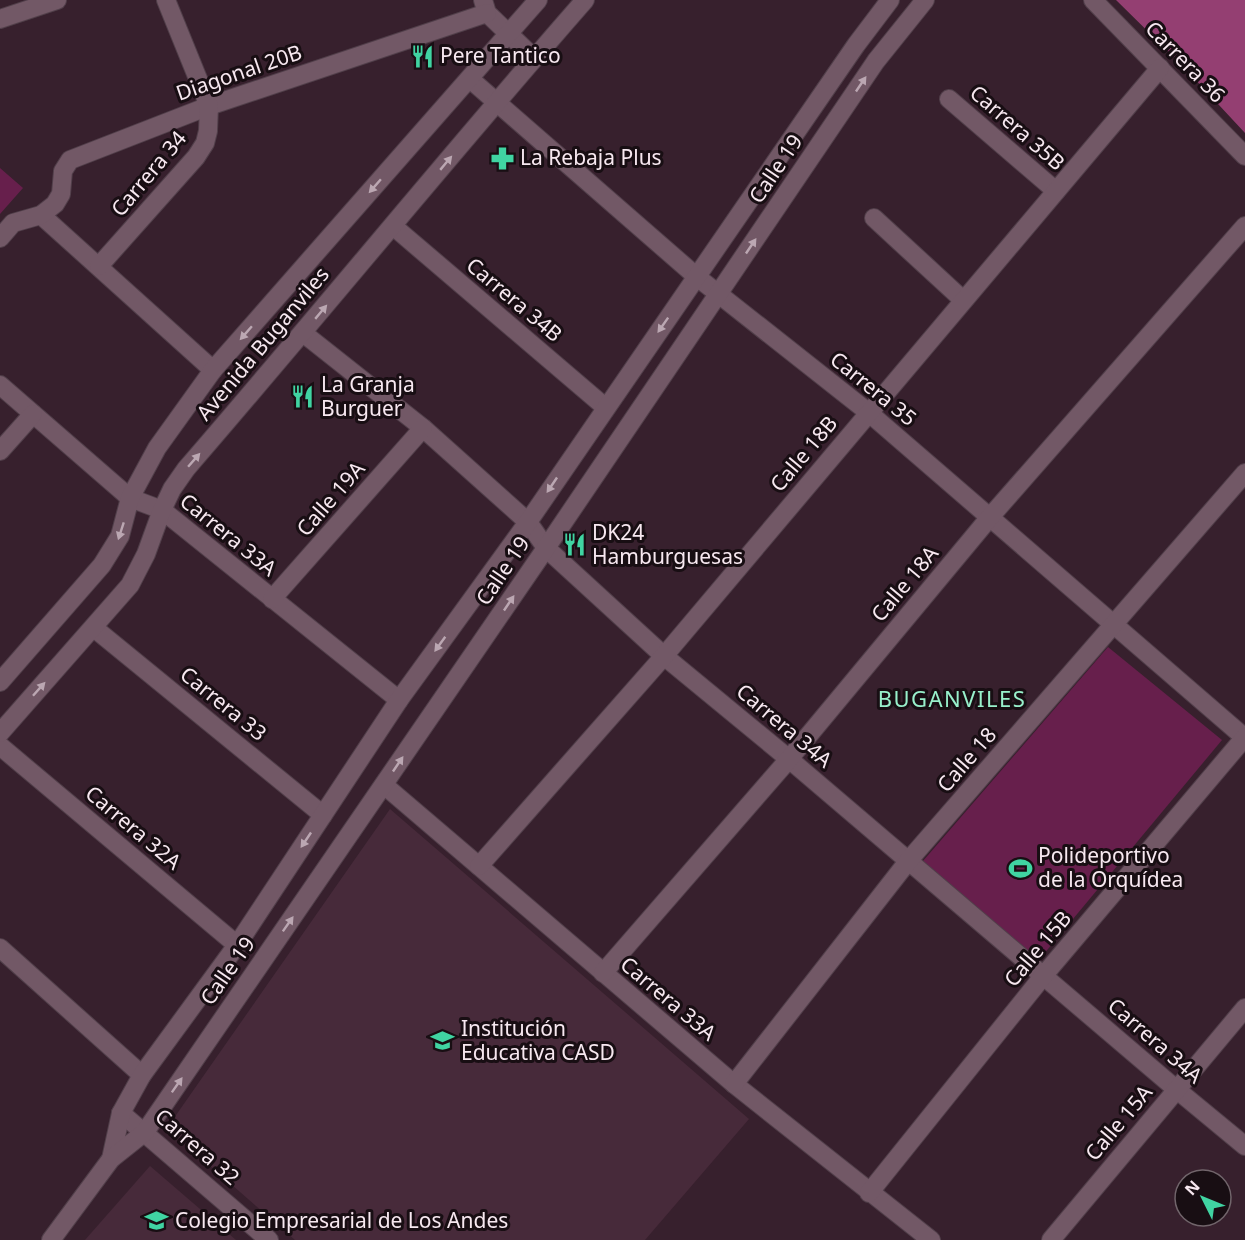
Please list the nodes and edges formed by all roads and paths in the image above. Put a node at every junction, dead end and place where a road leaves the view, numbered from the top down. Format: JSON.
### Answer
{"nodes":[{"id":1,"x":57,"y":0,"type":"edge"},
{"id":2,"x":166,"y":0,"type":"edge"},
{"id":3,"x":538,"y":0,"type":"edge"},
{"id":4,"x":585,"y":0,"type":"edge"},
{"id":5,"x":890,"y":0,"type":"edge"},
{"id":6,"x":924,"y":0,"type":"edge"},
{"id":7,"x":1093,"y":0,"type":"edge"},
{"id":8,"x":485,"y":6,"type":"edge"},
{"id":9,"x":0,"y":19,"type":"edge"},
{"id":10,"x":508,"y":33,"type":"junction"},
{"id":11,"x":534,"y":58,"type":"junction"},
{"id":12,"x":1160,"y":68,"type":"junction"},
{"id":13,"x":470,"y":79,"type":"junction"},
{"id":14,"x":949,"y":99,"type":"dead end"},
{"id":15,"x":498,"y":101,"type":"junction"},
{"id":16,"x":208,"y":106,"type":"junction"},
{"id":17,"x":1245,"y":156,"type":"edge"},
{"id":18,"x":1056,"y":191,"type":"junction"},
{"id":19,"x":41,"y":215,"type":"junction"},
{"id":20,"x":874,"y":218,"type":"dead end"},
{"id":21,"x":393,"y":226,"type":"junction"},
{"id":22,"x":1245,"y":226,"type":"edge"},
{"id":23,"x":0,"y":238,"type":"edge"},
{"id":24,"x":99,"y":266,"type":"junction"},
{"id":25,"x":697,"y":277,"type":"junction"},
{"id":26,"x":719,"y":294,"type":"junction"},
{"id":27,"x":963,"y":300,"type":"junction"},
{"id":28,"x":303,"y":333,"type":"junction"},
{"id":29,"x":213,"y":370,"type":"junction"},
{"id":30,"x":0,"y":386,"type":"edge"},
{"id":31,"x":606,"y":407,"type":"junction"},
{"id":32,"x":868,"y":412,"type":"junction"},
{"id":33,"x":33,"y":414,"type":"junction"},
{"id":34,"x":423,"y":428,"type":"junction"},
{"id":35,"x":0,"y":451,"type":"edge"},
{"id":36,"x":1245,"y":473,"type":"edge"},
{"id":37,"x":130,"y":498,"type":"junction"},
{"id":38,"x":162,"y":510,"type":"junction"},
{"id":39,"x":990,"y":517,"type":"junction"},
{"id":40,"x":528,"y":522,"type":"junction"},
{"id":41,"x":546,"y":549,"type":"junction"},
{"id":42,"x":272,"y":600,"type":"junction"},
{"id":43,"x":1113,"y":626,"type":"junction"},
{"id":44,"x":94,"y":628,"type":"junction"},
{"id":45,"x":664,"y":656,"type":"junction"},
{"id":46,"x":0,"y":682,"type":"edge"},
{"id":47,"x":399,"y":700,"type":"junction"},
{"id":48,"x":0,"y":732,"type":"edge"},
{"id":49,"x":1245,"y":738,"type":"edge"},
{"id":50,"x":0,"y":746,"type":"edge"},
{"id":51,"x":789,"y":759,"type":"junction"},
{"id":52,"x":384,"y":785,"type":"junction"},
{"id":53,"x":323,"y":815,"type":"junction"},
{"id":54,"x":909,"y":860,"type":"junction"},
{"id":55,"x":479,"y":866,"type":"junction"},
{"id":56,"x":237,"y":945,"type":"junction"},
{"id":57,"x":0,"y":948,"type":"edge"},
{"id":58,"x":603,"y":973,"type":"junction"},
{"id":59,"x":1044,"y":975,"type":"junction"},
{"id":60,"x":1245,"y":1008,"type":"edge"},
{"id":61,"x":142,"y":1074,"type":"junction"},
{"id":62,"x":734,"y":1084,"type":"junction"},
{"id":63,"x":1176,"y":1089,"type":"junction"},
{"id":64,"x":121,"y":1113,"type":"junction"},
{"id":65,"x":145,"y":1132,"type":"junction"},
{"id":66,"x":1245,"y":1146,"type":"edge"},
{"id":67,"x":111,"y":1159,"type":"junction"},
{"id":68,"x":869,"y":1193,"type":"junction"},
{"id":69,"x":51,"y":1240,"type":"edge"},
{"id":70,"x":269,"y":1240,"type":"edge"},
{"id":71,"x":931,"y":1240,"type":"edge"},
{"id":72,"x":1051,"y":1240,"type":"edge"}],
"edges":[{"from":1,"to":9,"type":"street"},
{"from":2,"to":16,"type":"street","name":"Carrera 34"},
{"from":3,"to":10,"type":"street","name":"Avenida Buganviles"},
{"from":4,"to":11,"type":"street","name":"Avenida Buganviles"},
{"from":5,"to":25,"type":"street","name":"Calle 19"},
{"from":26,"to":6,"type":"street","name":"Calle 19","one_way":true},
{"from":7,"to":12,"type":"street","name":"Carrera 36"},
{"from":8,"to":10,"type":"street"},
{"from":8,"to":16,"type":"street","name":"Diagonal 20B"},
{"from":10,"to":11,"type":"street"},
{"from":10,"to":13,"type":"street","name":"Avenida Buganviles"},
{"from":11,"to":15,"type":"street","name":"Avenida Buganviles"},
{"from":12,"to":17,"type":"street","name":"Carrera 36"},
{"from":12,"to":18,"type":"street","name":"Calle 18B"},
{"from":13,"to":15,"type":"street","name":"Carrera 35"},
{"from":13,"to":29,"type":"street","name":"Avenida Buganviles","one_way":true},
{"from":14,"to":18,"type":"street","name":"Carrera 35B"},
{"from":21,"to":15,"type":"street","name":"Avenida Buganviles","one_way":true},
{"from":15,"to":25,"type":"street","name":"Carrera 35"},
{"from":16,"to":19,"type":"street","name":"Diagonal 20B"},
{"from":16,"to":24,"type":"street","name":"Carrera 34"},
{"from":18,"to":27,"type":"street","name":"Calle 18B"},
{"from":19,"to":23,"type":"street"},
{"from":19,"to":24,"type":"street"},
{"from":20,"to":27,"type":"street"},
{"from":28,"to":21,"type":"street","name":"Avenida Buganviles","one_way":true},
{"from":21,"to":31,"type":"street","name":"Carrera 34B"},
{"from":22,"to":39,"type":"street","name":"Calle 18A"},
{"from":24,"to":29,"type":"street"},
{"from":25,"to":26,"type":"street","name":"Carrera 35"},
{"from":25,"to":31,"type":"street","name":"Calle 19","one_way":true},
{"from":26,"to":32,"type":"street","name":"Carrera 35"},
{"from":26,"to":41,"type":"street","name":"Calle 19"},
{"from":27,"to":32,"type":"street","name":"Calle 18B"},
{"from":28,"to":34,"type":"street","name":"Carrera 34A"},
{"from":38,"to":28,"type":"street","name":"Avenida Buganviles","one_way":true},
{"from":29,"to":37,"type":"street","name":"Avenida Buganviles"},
{"from":30,"to":33,"type":"street","name":"Carrera 33A"},
{"from":31,"to":40,"type":"street","name":"Calle 19","one_way":true},
{"from":32,"to":39,"type":"street","name":"Carrera 35"},
{"from":32,"to":45,"type":"street","name":"Calle 18B"},
{"from":33,"to":35,"type":"street"},
{"from":33,"to":37,"type":"street","name":"Carrera 33A"},
{"from":34,"to":40,"type":"street","name":"Carrera 34A"},
{"from":34,"to":42,"type":"street","name":"Calle 19A"},
{"from":36,"to":43,"type":"street","name":"Calle 18"},
{"from":37,"to":38,"type":"street","name":"Carrera 33A"},
{"from":37,"to":46,"type":"street","name":"Avenida Buganviles","one_way":true},
{"from":38,"to":42,"type":"street","name":"Carrera 33A"},
{"from":38,"to":44,"type":"street","name":"Avenida Buganviles"},
{"from":39,"to":43,"type":"street","name":"Carrera 35"},
{"from":39,"to":51,"type":"street","name":"Calle 18A"},
{"from":40,"to":41,"type":"street","name":"Carrera 34A"},
{"from":40,"to":47,"type":"street","name":"Calle 19","one_way":true},
{"from":41,"to":45,"type":"street","name":"Carrera 34A"},
{"from":52,"to":41,"type":"street","name":"Calle 19","one_way":true},
{"from":42,"to":47,"type":"street","name":"Carrera 33A"},
{"from":43,"to":49,"type":"street","name":"Carrera 35"},
{"from":43,"to":54,"type":"street","name":"Calle 18"},
{"from":48,"to":44,"type":"street","name":"Avenida Buganviles","one_way":true},
{"from":44,"to":53,"type":"street","name":"Carrera 33"},
{"from":45,"to":51,"type":"street","name":"Carrera 34A"},
{"from":45,"to":55,"type":"street","name":"Calle 18B"},
{"from":47,"to":53,"type":"street","name":"Calle 19"},
{"from":49,"to":59,"type":"street","name":"Calle 15B"},
{"from":50,"to":56,"type":"street","name":"Carrera 32A"},
{"from":51,"to":54,"type":"street","name":"Carrera 34A"},
{"from":51,"to":58,"type":"street","name":"Calle 18A"},
{"from":52,"to":55,"type":"street","name":"Carrera 33A"},
{"from":65,"to":52,"type":"street","name":"Calle 19","one_way":true},
{"from":53,"to":56,"type":"street","name":"Calle 19","one_way":true},
{"from":54,"to":59,"type":"street","name":"Carrera 34A"},
{"from":54,"to":62,"type":"street","name":"Calle 18"},
{"from":55,"to":58,"type":"street","name":"Carrera 33A"},
{"from":56,"to":61,"type":"street","name":"Calle 19"},
{"from":57,"to":61,"type":"street"},
{"from":58,"to":62,"type":"street","name":"Carrera 33A"},
{"from":59,"to":63,"type":"street","name":"Carrera 34A"},
{"from":59,"to":68,"type":"street","name":"Calle 15B"},
{"from":60,"to":63,"type":"street","name":"Calle 15A"},
{"from":61,"to":64,"type":"street","name":"Calle 19"},
{"from":62,"to":68,"type":"street","name":"Carrera 33A"},
{"from":63,"to":66,"type":"street","name":"Carrera 34A"},
{"from":63,"to":72,"type":"street","name":"Calle 15A"},
{"from":64,"to":65,"type":"street","name":"Carrera 32"},
{"from":64,"to":67,"type":"street","name":"Calle 19"},
{"from":65,"to":67,"type":"street","name":"Calle 19"},
{"from":65,"to":70,"type":"street","name":"Carrera 32"},
{"from":67,"to":69,"type":"street","name":"Calle 19"},
{"from":68,"to":71,"type":"street","name":"Carrera 33A"}]}
